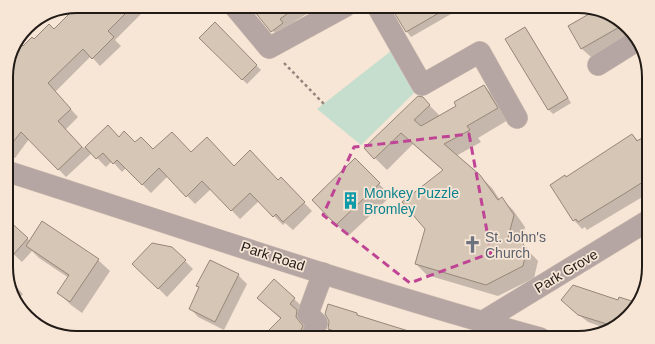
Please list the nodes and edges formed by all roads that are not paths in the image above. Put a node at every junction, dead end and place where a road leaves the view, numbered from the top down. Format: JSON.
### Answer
{"nodes":[{"id":1,"x":240,"y":13,"type":"edge"},
{"id":2,"x":333,"y":13,"type":"edge"},
{"id":3,"x":381,"y":13,"type":"edge"},
{"id":4,"x":632,"y":44,"type":"edge"},
{"id":5,"x":598,"y":65,"type":"dead end"},
{"id":6,"x":517,"y":118,"type":"dead end"},
{"id":7,"x":13,"y":173,"type":"edge"},
{"id":8,"x":642,"y":224,"type":"edge"},
{"id":9,"x":323,"y":273,"type":"junction"},
{"id":10,"x":482,"y":322,"type":"junction"},
{"id":11,"x":314,"y":331,"type":"edge"},
{"id":12,"x":515,"y":331,"type":"edge"}],
"edges":[{"from":1,"to":2,"type":"street"},
{"from":3,"to":6,"type":"street"},
{"from":4,"to":5,"type":"street"},
{"from":7,"to":9,"type":"street","name":"Park Road"},
{"from":8,"to":10,"type":"street","name":"Park Grove"},
{"from":9,"to":10,"type":"street","name":"Park Road"},
{"from":9,"to":11,"type":"street"},
{"from":10,"to":12,"type":"street","name":"Park Road"}]}
